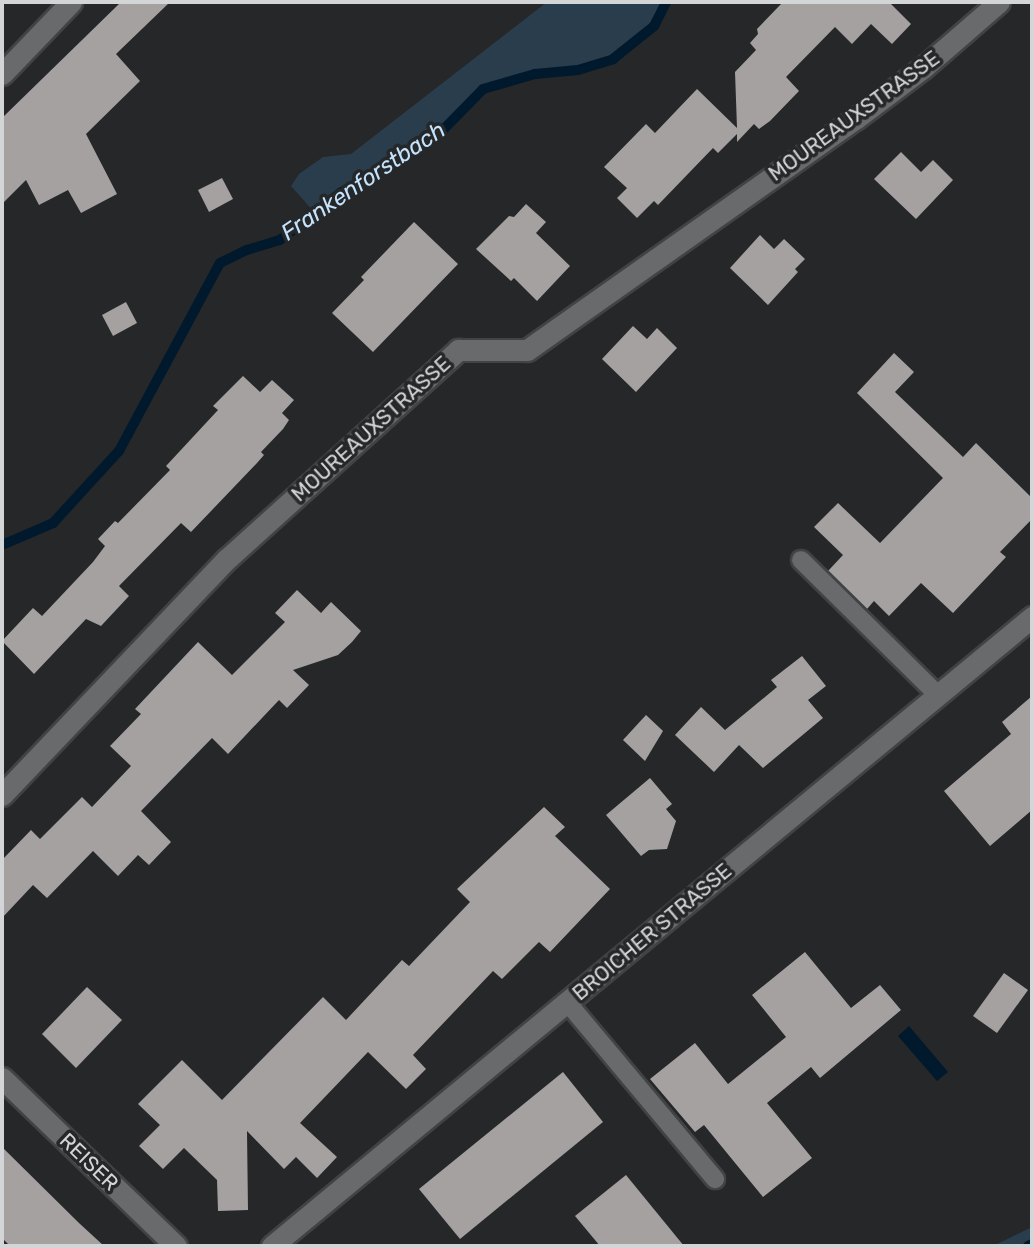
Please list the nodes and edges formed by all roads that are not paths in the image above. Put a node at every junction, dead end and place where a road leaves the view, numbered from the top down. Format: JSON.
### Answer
{"nodes":[{"id":1,"x":71,"y":2,"type":"edge"},
{"id":2,"x":999,"y":2,"type":"edge"},
{"id":3,"x":2,"y":74,"type":"edge"},
{"id":4,"x":801,"y":560,"type":"dead end"},
{"id":5,"x":1032,"y":617,"type":"edge"},
{"id":6,"x":938,"y":695,"type":"junction"},
{"id":7,"x":2,"y":795,"type":"edge"},
{"id":8,"x":567,"y":1002,"type":"junction"},
{"id":9,"x":2,"y":1079,"type":"edge"},
{"id":10,"x":715,"y":1179,"type":"dead end"},
{"id":11,"x":176,"y":1246,"type":"edge"},
{"id":12,"x":272,"y":1246,"type":"edge"}],
"edges":[{"from":1,"to":3,"type":"street"},
{"from":2,"to":7,"type":"street","name":"MOUREAUXSTRASSE"},
{"from":4,"to":6,"type":"lane"},
{"from":5,"to":6,"type":"street","name":"BROICHER STRASSE"},
{"from":6,"to":8,"type":"street","name":"BROICHER STRASSE"},
{"from":8,"to":10,"type":"lane"},
{"from":8,"to":12,"type":"street","name":"BROICHER STRASSE"},
{"from":9,"to":11,"type":"street","name":"REISER"}]}
